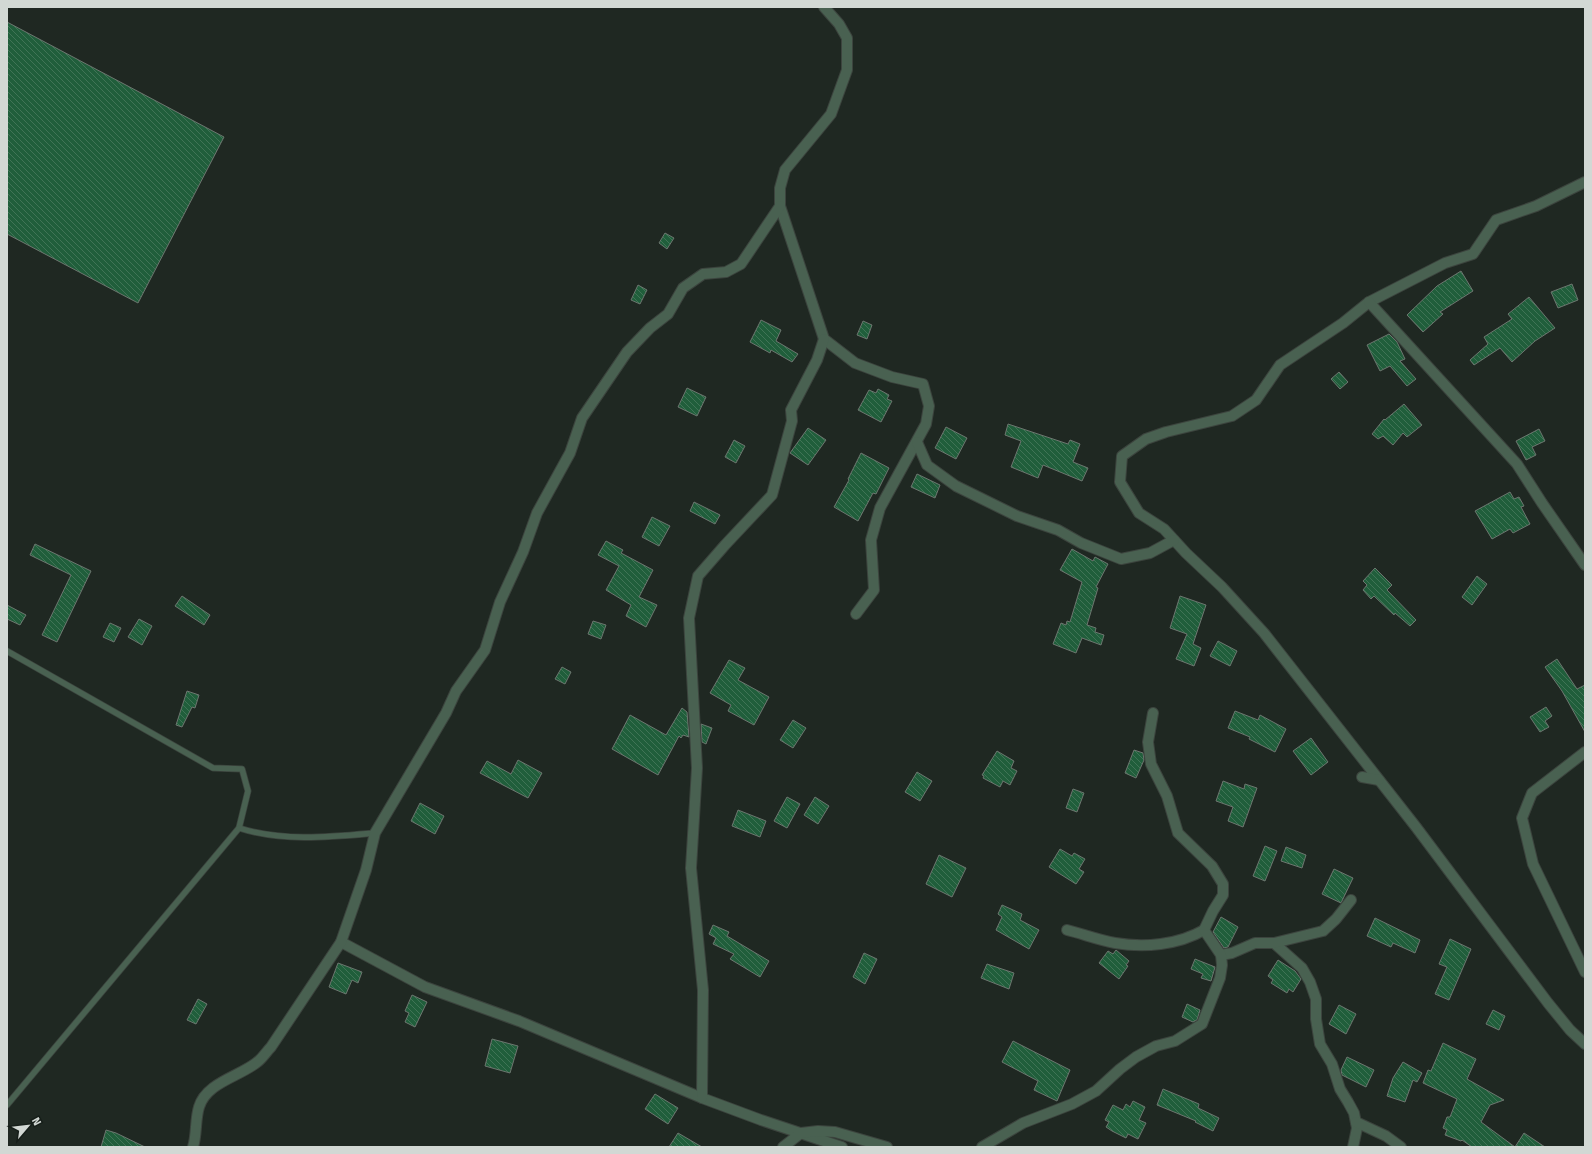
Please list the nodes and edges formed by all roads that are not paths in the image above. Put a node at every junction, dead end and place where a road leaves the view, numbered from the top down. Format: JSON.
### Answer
{"nodes":[{"id":1,"x":824,"y":7,"type":"edge"},
{"id":2,"x":1585,"y":182,"type":"edge"},
{"id":3,"x":780,"y":206,"type":"junction"},
{"id":4,"x":1369,"y":302,"type":"junction"},
{"id":5,"x":824,"y":339,"type":"junction"},
{"id":6,"x":917,"y":442,"type":"junction"},
{"id":7,"x":1174,"y":540,"type":"junction"},
{"id":8,"x":1585,"y":566,"type":"edge"},
{"id":9,"x":856,"y":614,"type":"dead end"},
{"id":10,"x":7,"y":651,"type":"edge"},
{"id":11,"x":1153,"y":713,"type":"dead end"},
{"id":12,"x":1585,"y":752,"type":"edge"},
{"id":13,"x":1362,"y":777,"type":"dead end"},
{"id":14,"x":1379,"y":780,"type":"junction"},
{"id":15,"x":239,"y":828,"type":"junction"},
{"id":16,"x":375,"y":833,"type":"junction"},
{"id":17,"x":1351,"y":900,"type":"dead end"},
{"id":18,"x":1067,"y":930,"type":"dead end"},
{"id":19,"x":1204,"y":930,"type":"junction"},
{"id":20,"x":341,"y":942,"type":"junction"},
{"id":21,"x":1274,"y":943,"type":"junction"},
{"id":22,"x":1221,"y":955,"type":"junction"},
{"id":23,"x":1585,"y":972,"type":"edge"},
{"id":24,"x":1585,"y":1044,"type":"edge"},
{"id":25,"x":702,"y":1098,"type":"junction"},
{"id":26,"x":7,"y":1104,"type":"edge"},
{"id":27,"x":1356,"y":1122,"type":"junction"},
{"id":28,"x":800,"y":1133,"type":"junction"},
{"id":29,"x":193,"y":1147,"type":"edge"},
{"id":30,"x":783,"y":1147,"type":"edge"},
{"id":31,"x":842,"y":1147,"type":"edge"},
{"id":32,"x":887,"y":1147,"type":"edge"},
{"id":33,"x":982,"y":1147,"type":"edge"},
{"id":34,"x":1353,"y":1147,"type":"edge"},
{"id":35,"x":1401,"y":1147,"type":"edge"}],
"edges":[{"from":1,"to":3,"type":"street"},
{"from":2,"to":4,"type":"street"},
{"from":3,"to":5,"type":"street"},
{"from":3,"to":16,"type":"street"},
{"from":4,"to":7,"type":"street"},
{"from":4,"to":8,"type":"street"},
{"from":5,"to":6,"type":"street"},
{"from":5,"to":25,"type":"street"},
{"from":6,"to":7,"type":"street"},
{"from":6,"to":9,"type":"street"},
{"from":7,"to":14,"type":"street"},
{"from":10,"to":15,"type":"lane"},
{"from":11,"to":19,"type":"street"},
{"from":12,"to":23,"type":"street"},
{"from":13,"to":14,"type":"street"},
{"from":14,"to":24,"type":"street"},
{"from":15,"to":16,"type":"lane"},
{"from":15,"to":26,"type":"lane"},
{"from":16,"to":20,"type":"street"},
{"from":17,"to":21,"type":"street"},
{"from":18,"to":19,"type":"street"},
{"from":19,"to":22,"type":"street"},
{"from":20,"to":25,"type":"street"},
{"from":20,"to":29,"type":"street"},
{"from":21,"to":22,"type":"street"},
{"from":21,"to":27,"type":"street"},
{"from":22,"to":33,"type":"street"},
{"from":25,"to":28,"type":"street"},
{"from":27,"to":34,"type":"street"},
{"from":27,"to":35,"type":"street"},
{"from":28,"to":30,"type":"street"},
{"from":28,"to":31,"type":"street"},
{"from":28,"to":32,"type":"street"}]}
